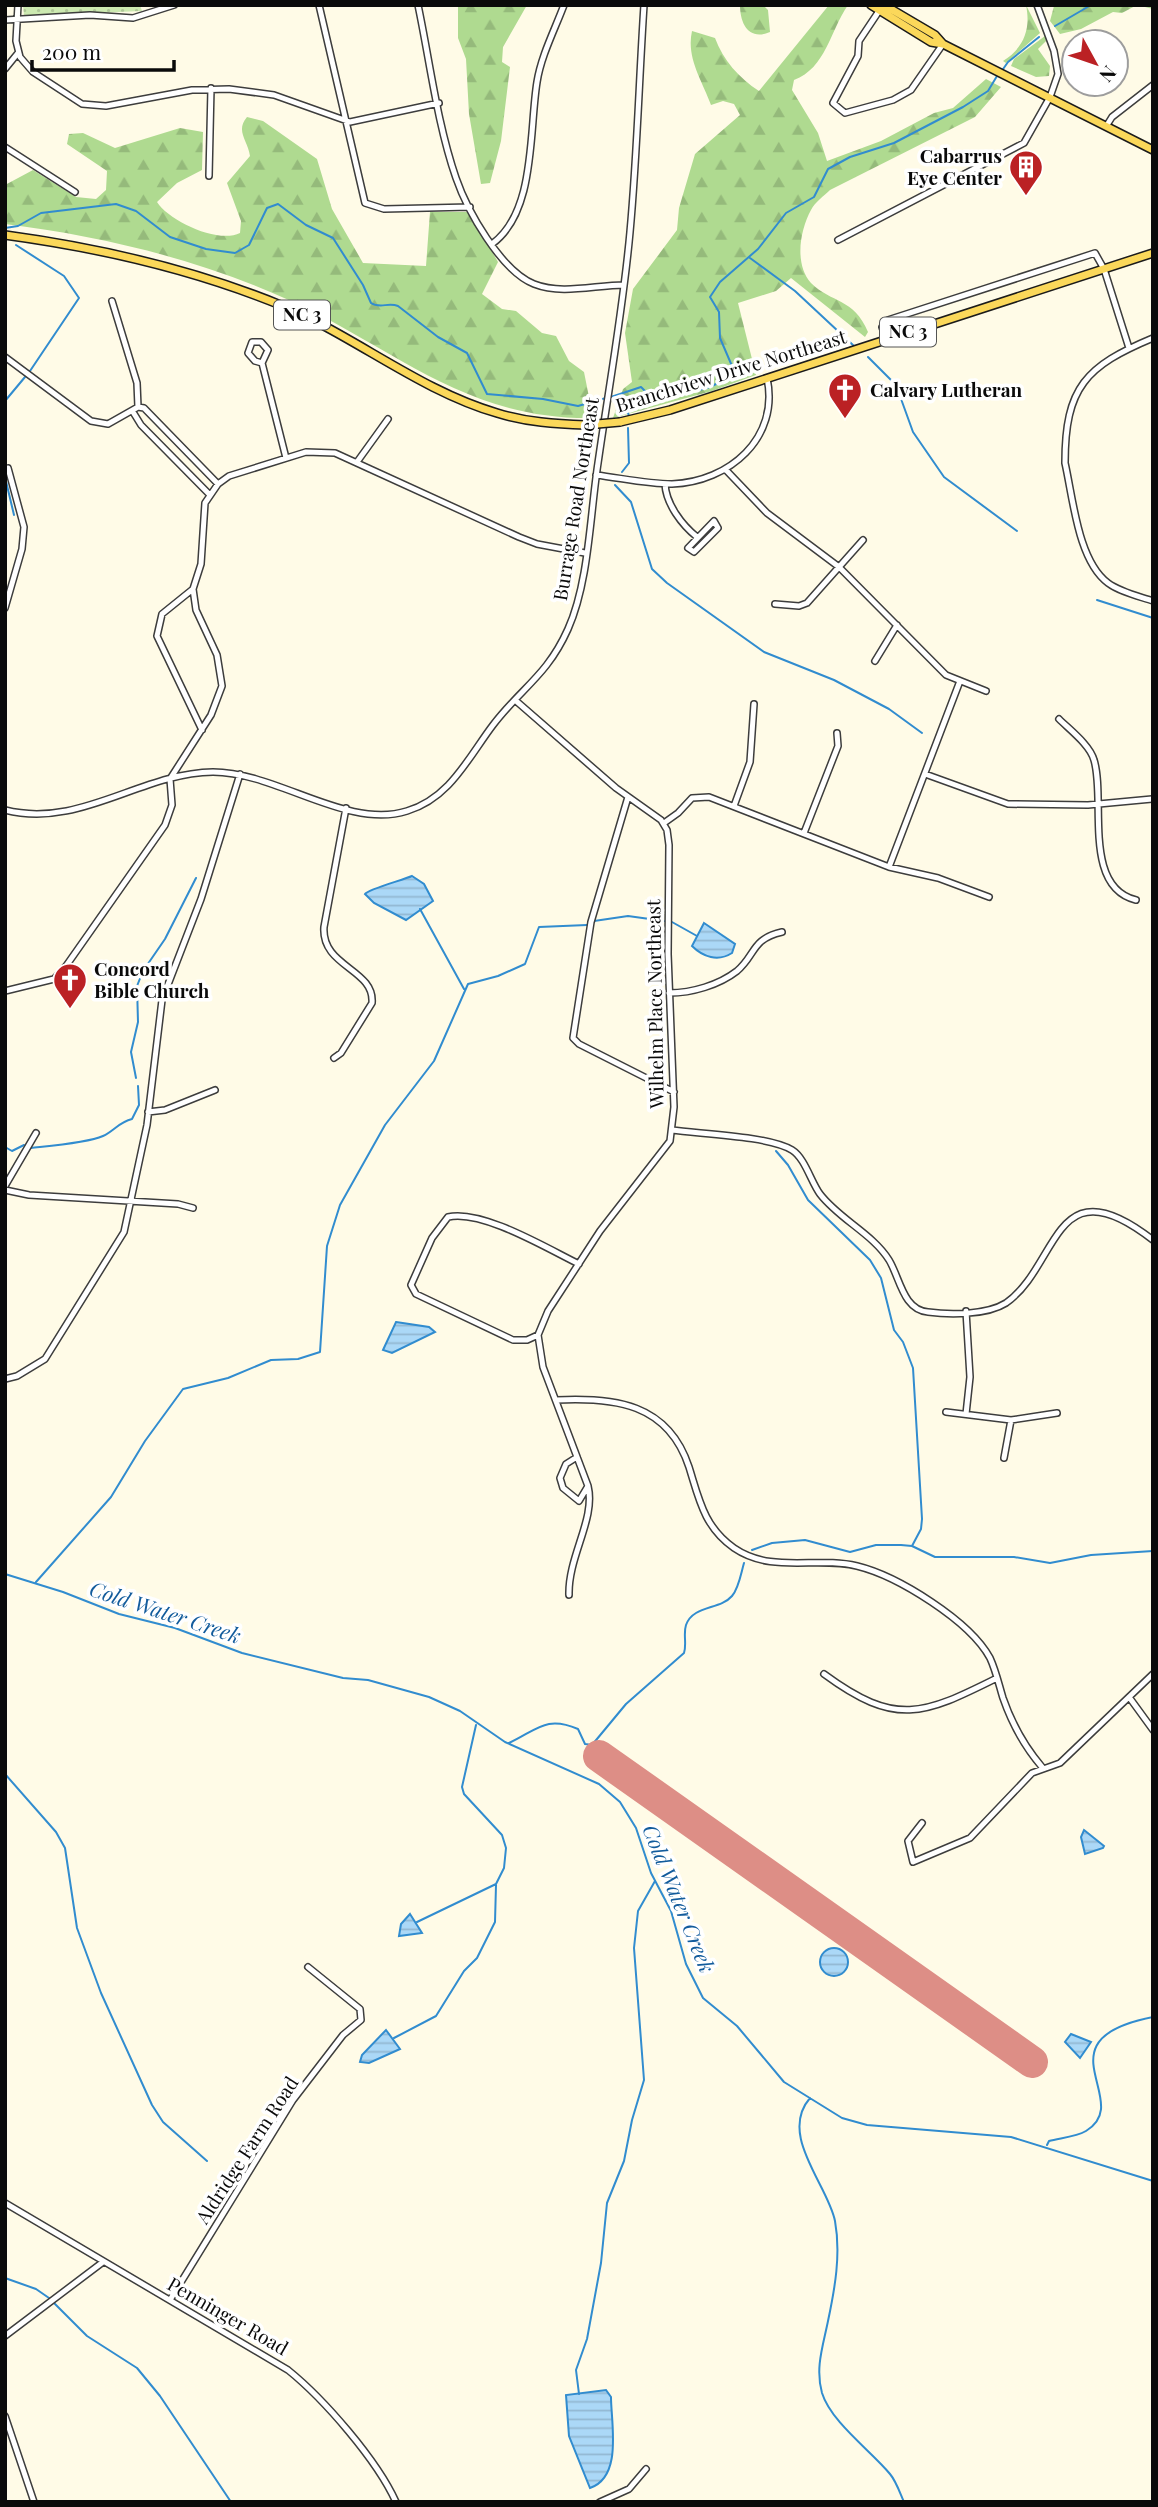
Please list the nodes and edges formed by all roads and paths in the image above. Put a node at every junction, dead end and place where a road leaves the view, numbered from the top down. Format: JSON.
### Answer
{"nodes":[{"id":1,"x":18,"y":5,"type":"edge"},
{"id":2,"x":174,"y":5,"type":"edge"},
{"id":3,"x":319,"y":5,"type":"edge"},
{"id":4,"x":418,"y":5,"type":"edge"},
{"id":5,"x":564,"y":5,"type":"edge"},
{"id":6,"x":644,"y":5,"type":"edge"},
{"id":7,"x":871,"y":5,"type":"edge"},
{"id":8,"x":1037,"y":5,"type":"edge"},
{"id":9,"x":881,"y":8,"type":"edge"},
{"id":10,"x":5,"y":20,"type":"edge"},
{"id":11,"x":16,"y":21,"type":"junction"},
{"id":12,"x":943,"y":44,"type":"junction"},
{"id":13,"x":18,"y":53,"type":"junction"},
{"id":14,"x":5,"y":69,"type":"edge"},
{"id":15,"x":1153,"y":85,"type":"edge"},
{"id":16,"x":211,"y":88,"type":"junction"},
{"id":17,"x":1050,"y":97,"type":"junction"},
{"id":18,"x":439,"y":103,"type":"junction"},
{"id":19,"x":345,"y":121,"type":"junction"},
{"id":20,"x":1107,"y":125,"type":"junction"},
{"id":21,"x":5,"y":147,"type":"edge"},
{"id":22,"x":1153,"y":150,"type":"edge"},
{"id":23,"x":209,"y":176,"type":"dead end"},
{"id":24,"x":75,"y":192,"type":"dead end"},
{"id":25,"x":470,"y":207,"type":"junction"},
{"id":26,"x":5,"y":235,"type":"edge"},
{"id":27,"x":838,"y":240,"type":"dead end"},
{"id":28,"x":492,"y":244,"type":"junction"},
{"id":29,"x":1153,"y":253,"type":"edge"},
{"id":30,"x":1104,"y":269,"type":"junction"},
{"id":31,"x":624,"y":285,"type":"junction"},
{"id":32,"x":112,"y":301,"type":"dead end"},
{"id":33,"x":1153,"y":338,"type":"edge"},
{"id":34,"x":886,"y":339,"type":"junction"},
{"id":35,"x":1129,"y":348,"type":"junction"},
{"id":36,"x":5,"y":357,"type":"edge"},
{"id":37,"x":262,"y":363,"type":"dead end"},
{"id":38,"x":767,"y":378,"type":"junction"},
{"id":39,"x":136,"y":409,"type":"junction"},
{"id":40,"x":388,"y":419,"type":"dead end"},
{"id":41,"x":286,"y":458,"type":"junction"},
{"id":42,"x":357,"y":462,"type":"junction"},
{"id":43,"x":8,"y":468,"type":"dead end"},
{"id":44,"x":725,"y":469,"type":"junction"},
{"id":45,"x":596,"y":475,"type":"junction"},
{"id":46,"x":218,"y":484,"type":"junction"},
{"id":47,"x":665,"y":484,"type":"junction"},
{"id":48,"x":209,"y":494,"type":"junction"},
{"id":49,"x":697,"y":537,"type":"junction"},
{"id":50,"x":863,"y":540,"type":"dead end"},
{"id":51,"x":585,"y":553,"type":"junction"},
{"id":52,"x":839,"y":567,"type":"junction"},
{"id":53,"x":192,"y":589,"type":"junction"},
{"id":54,"x":1153,"y":601,"type":"edge"},
{"id":55,"x":775,"y":604,"type":"dead end"},
{"id":56,"x":5,"y":608,"type":"edge"},
{"id":57,"x":897,"y":625,"type":"junction"},
{"id":58,"x":875,"y":661,"type":"dead end"},
{"id":59,"x":960,"y":681,"type":"junction"},
{"id":60,"x":986,"y":691,"type":"dead end"},
{"id":61,"x":515,"y":700,"type":"junction"},
{"id":62,"x":754,"y":704,"type":"dead end"},
{"id":63,"x":1059,"y":719,"type":"dead end"},
{"id":64,"x":202,"y":730,"type":"junction"},
{"id":65,"x":837,"y":733,"type":"dead end"},
{"id":66,"x":240,"y":774,"type":"junction"},
{"id":67,"x":925,"y":774,"type":"junction"},
{"id":68,"x":170,"y":779,"type":"junction"},
{"id":69,"x":628,"y":797,"type":"junction"},
{"id":70,"x":1152,"y":799,"type":"edge"},
{"id":71,"x":1098,"y":804,"type":"junction"},
{"id":72,"x":734,"y":806,"type":"junction"},
{"id":73,"x":345,"y":808,"type":"junction"},
{"id":74,"x":5,"y":810,"type":"edge"},
{"id":75,"x":664,"y":823,"type":"junction"},
{"id":76,"x":804,"y":834,"type":"junction"},
{"id":77,"x":889,"y":867,"type":"junction"},
{"id":78,"x":989,"y":897,"type":"dead end"},
{"id":79,"x":1136,"y":900,"type":"dead end"},
{"id":80,"x":782,"y":932,"type":"dead end"},
{"id":81,"x":5,"y":991,"type":"edge"},
{"id":82,"x":669,"y":993,"type":"junction"},
{"id":83,"x":334,"y":1058,"type":"dead end"},
{"id":84,"x":215,"y":1090,"type":"dead end"},
{"id":85,"x":674,"y":1092,"type":"junction"},
{"id":86,"x":148,"y":1112,"type":"junction"},
{"id":87,"x":672,"y":1130,"type":"junction"},
{"id":88,"x":36,"y":1133,"type":"dead end"},
{"id":89,"x":5,"y":1188,"type":"edge"},
{"id":90,"x":132,"y":1200,"type":"junction"},
{"id":91,"x":193,"y":1208,"type":"dead end"},
{"id":92,"x":1153,"y":1240,"type":"edge"},
{"id":93,"x":579,"y":1264,"type":"junction"},
{"id":94,"x":966,"y":1311,"type":"junction"},
{"id":95,"x":538,"y":1335,"type":"junction"},
{"id":96,"x":5,"y":1379,"type":"edge"},
{"id":97,"x":556,"y":1400,"type":"junction"},
{"id":98,"x":947,"y":1412,"type":"dead end"},
{"id":99,"x":1057,"y":1413,"type":"dead end"},
{"id":100,"x":966,"y":1414,"type":"junction"},
{"id":101,"x":1011,"y":1420,"type":"junction"},
{"id":102,"x":577,"y":1457,"type":"junction"},
{"id":103,"x":1004,"y":1458,"type":"dead end"},
{"id":104,"x":588,"y":1486,"type":"junction"},
{"id":105,"x":569,"y":1595,"type":"dead end"},
{"id":106,"x":824,"y":1674,"type":"dead end"},
{"id":107,"x":1153,"y":1674,"type":"edge"},
{"id":108,"x":997,"y":1678,"type":"junction"},
{"id":109,"x":1129,"y":1697,"type":"junction"},
{"id":110,"x":1153,"y":1730,"type":"edge"},
{"id":111,"x":1042,"y":1767,"type":"junction"},
{"id":112,"x":922,"y":1823,"type":"dead end"},
{"id":113,"x":308,"y":1967,"type":"dead end"},
{"id":114,"x":5,"y":2203,"type":"edge"},
{"id":115,"x":103,"y":2262,"type":"junction"},
{"id":116,"x":170,"y":2300,"type":"junction"},
{"id":117,"x":5,"y":2336,"type":"edge"},
{"id":118,"x":5,"y":2416,"type":"edge"},
{"id":119,"x":646,"y":2469,"type":"dead end"},
{"id":120,"x":34,"y":2502,"type":"edge"},
{"id":121,"x":396,"y":2502,"type":"edge"},
{"id":122,"x":600,"y":2502,"type":"edge"}],
"edges":[{"from":1,"to":11,"type":"street"},
{"from":2,"to":11,"type":"street"},
{"from":3,"to":19,"type":"street"},
{"from":4,"to":18,"type":"street"},
{"from":5,"to":28,"type":"street"},
{"from":6,"to":31,"type":"street","name":"Burrage Road Northeast"},
{"from":7,"to":9,"type":"main road"},
{"from":8,"to":17,"type":"street"},
{"from":9,"to":12,"type":"main road"},
{"from":9,"to":12,"type":"street"},
{"from":10,"to":11,"type":"street"},
{"from":11,"to":13,"type":"street"},
{"from":12,"to":17,"type":"main road"},
{"from":13,"to":14,"type":"street"},
{"from":13,"to":16,"type":"street"},
{"from":15,"to":20,"type":"street"},
{"from":16,"to":19,"type":"street"},
{"from":16,"to":23,"type":"street"},
{"from":17,"to":20,"type":"main road"},
{"from":17,"to":27,"type":"street"},
{"from":18,"to":19,"type":"street"},
{"from":18,"to":25,"type":"street"},
{"from":19,"to":25,"type":"street"},
{"from":20,"to":22,"type":"main road"},
{"from":21,"to":24,"type":"street"},
{"from":25,"to":28,"type":"street"},
{"from":26,"to":38,"type":"main road","name":"Branchview Drive Northeast","number":"NC 3","bridge":true},
{"from":28,"to":31,"type":"street"},
{"from":29,"to":30,"type":"main road","name":"Branchview Drive Northeast","number":"NC 3"},
{"from":30,"to":34,"type":"main road","name":"Branchview Drive Northeast","number":"NC 3"},
{"from":30,"to":34,"type":"street"},
{"from":30,"to":35,"type":"street"},
{"from":31,"to":45,"type":"street","name":"Burrage Road Northeast"},
{"from":32,"to":39,"type":"street"},
{"from":33,"to":35,"type":"street"},
{"from":34,"to":38,"type":"main road","name":"Branchview Drive Northeast","number":"NC 3"},
{"from":35,"to":54,"type":"street"},
{"from":36,"to":39,"type":"street"},
{"from":37,"to":41,"type":"street"},
{"from":38,"to":44,"type":"street"},
{"from":39,"to":46,"type":"street"},
{"from":39,"to":48,"type":"street"},
{"from":40,"to":42,"type":"street"},
{"from":41,"to":42,"type":"street"},
{"from":41,"to":46,"type":"street"},
{"from":42,"to":51,"type":"street"},
{"from":43,"to":56,"type":"street"},
{"from":44,"to":47,"type":"street"},
{"from":44,"to":52,"type":"street"},
{"from":45,"to":47,"type":"street"},
{"from":45,"to":51,"type":"street","name":"Burrage Road Northeast"},
{"from":46,"to":48,"type":"street"},
{"from":47,"to":49,"type":"street"},
{"from":48,"to":53,"type":"street"},
{"from":49,"to":49,"type":"street"},
{"from":50,"to":52,"type":"street"},
{"from":51,"to":61,"type":"street","name":"Burrage Road Northeast"},
{"from":52,"to":55,"type":"street"},
{"from":52,"to":57,"type":"street"},
{"from":53,"to":64,"type":"street"},
{"from":53,"to":64,"type":"street"},
{"from":57,"to":58,"type":"street"},
{"from":57,"to":59,"type":"street"},
{"from":59,"to":60,"type":"street"},
{"from":59,"to":67,"type":"street"},
{"from":61,"to":69,"type":"street"},
{"from":61,"to":73,"type":"street","name":"Burrage Road Northeast"},
{"from":62,"to":72,"type":"street"},
{"from":63,"to":71,"type":"street"},
{"from":64,"to":68,"type":"street"},
{"from":65,"to":76,"type":"street"},
{"from":66,"to":68,"type":"street","name":"Burrage Road Northeast"},
{"from":66,"to":73,"type":"street","name":"Burrage Road Northeast"},
{"from":66,"to":86,"type":"street"},
{"from":67,"to":71,"type":"street"},
{"from":67,"to":77,"type":"street"},
{"from":68,"to":74,"type":"street","name":"Burrage Road Northeast"},
{"from":68,"to":81,"type":"street"},
{"from":69,"to":75,"type":"street"},
{"from":69,"to":85,"type":"street"},
{"from":70,"to":71,"type":"street"},
{"from":71,"to":79,"type":"street"},
{"from":72,"to":75,"type":"street"},
{"from":72,"to":76,"type":"street"},
{"from":73,"to":83,"type":"street"},
{"from":75,"to":82,"type":"street","name":"Wilhelm Place Northeast"},
{"from":76,"to":77,"type":"street"},
{"from":77,"to":78,"type":"street"},
{"from":80,"to":82,"type":"street"},
{"from":82,"to":85,"type":"street","name":"Wilhelm Place Northeast"},
{"from":84,"to":86,"type":"street"},
{"from":85,"to":87,"type":"street","name":"Wilhelm Place Northeast"},
{"from":86,"to":90,"type":"street"},
{"from":87,"to":93,"type":"street","name":"Wilhelm Place Northeast"},
{"from":87,"to":94,"type":"street"},
{"from":88,"to":89,"type":"street"},
{"from":89,"to":90,"type":"street"},
{"from":90,"to":91,"type":"street"},
{"from":90,"to":96,"type":"street"},
{"from":92,"to":94,"type":"street"},
{"from":93,"to":95,"type":"street","name":"Wilhelm Place Northeast"},
{"from":93,"to":95,"type":"street"},
{"from":94,"to":100,"type":"street"},
{"from":95,"to":97,"type":"street"},
{"from":97,"to":102,"type":"street"},
{"from":97,"to":108,"type":"street"},
{"from":98,"to":100,"type":"street"},
{"from":99,"to":101,"type":"street"},
{"from":100,"to":101,"type":"street"},
{"from":101,"to":103,"type":"street"},
{"from":102,"to":104,"type":"street"},
{"from":102,"to":104,"type":"street"},
{"from":104,"to":105,"type":"street"},
{"from":106,"to":108,"type":"street"},
{"from":107,"to":109,"type":"street"},
{"from":108,"to":111,"type":"street"},
{"from":109,"to":110,"type":"street"},
{"from":109,"to":111,"type":"street"},
{"from":111,"to":112,"type":"street"},
{"from":113,"to":116,"type":"street","name":"Aldridge Farm Road"},
{"from":114,"to":115,"type":"street","name":"Penninger Road"},
{"from":115,"to":116,"type":"street","name":"Penninger Road"},
{"from":115,"to":117,"type":"street"},
{"from":116,"to":121,"type":"street","name":"Penninger Road"},
{"from":118,"to":120,"type":"street"},
{"from":119,"to":122,"type":"street"}]}
